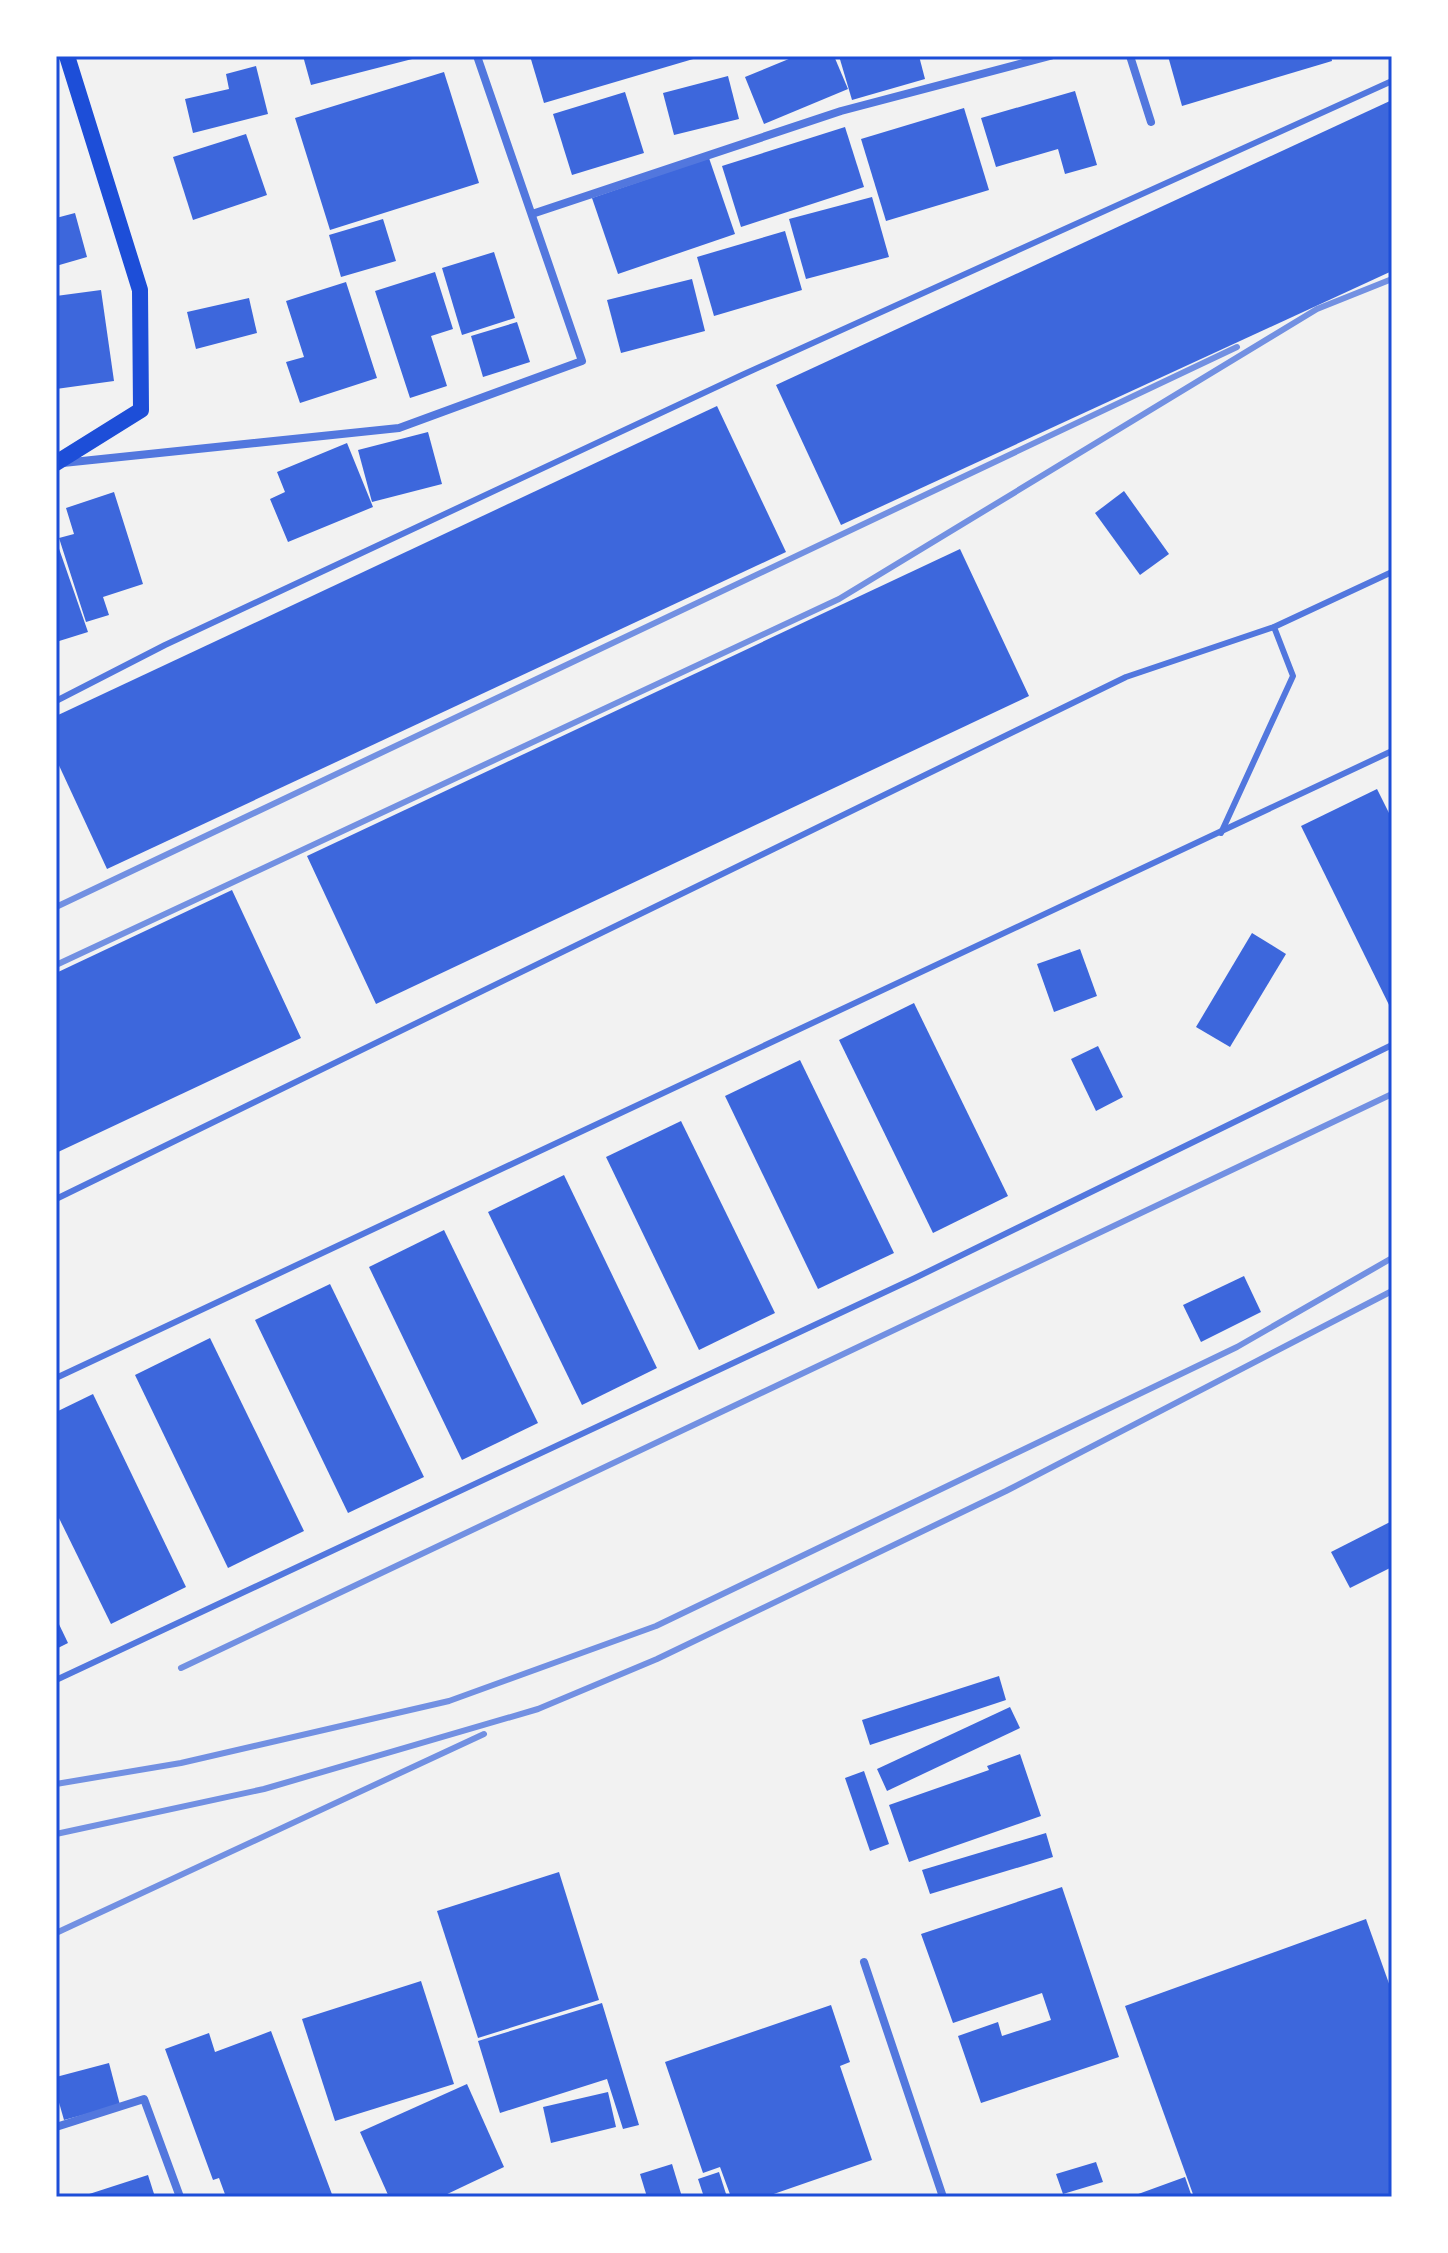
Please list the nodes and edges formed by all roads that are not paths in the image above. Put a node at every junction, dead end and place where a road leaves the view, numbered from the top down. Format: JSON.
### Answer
{"nodes":[{"id":1,"x":67,"y":56,"type":"edge"},
{"id":2,"x":477,"y":56,"type":"edge"},
{"id":3,"x":1050,"y":56,"type":"edge"},
{"id":4,"x":1130,"y":56,"type":"edge"},
{"id":5,"x":1392,"y":81,"type":"edge"},
{"id":6,"x":1151,"y":122,"type":"dead end"},
{"id":7,"x":532,"y":214,"type":"junction"},
{"id":8,"x":57,"y":463,"type":"edge"},
{"id":9,"x":1392,"y":572,"type":"edge"},
{"id":10,"x":1274,"y":627,"type":"junction"},
{"id":11,"x":56,"y":701,"type":"edge"},
{"id":12,"x":1392,"y":751,"type":"edge"},
{"id":13,"x":1221,"y":833,"type":"junction"},
{"id":14,"x":1392,"y":1045,"type":"edge"},
{"id":15,"x":56,"y":1199,"type":"edge"},
{"id":16,"x":56,"y":1378,"type":"edge"},
{"id":17,"x":56,"y":1680,"type":"edge"},
{"id":18,"x":864,"y":1962,"type":"dead end"},
{"id":19,"x":56,"y":2127,"type":"edge"},
{"id":20,"x":180,"y":2197,"type":"edge"},
{"id":21,"x":943,"y":2197,"type":"edge"}],
"edges":[{"from":1,"to":8,"type":"main road"},
{"from":2,"to":7,"type":"street"},
{"from":3,"to":7,"type":"street"},
{"from":4,"to":6,"type":"street"},
{"from":5,"to":11,"type":"lane"},
{"from":7,"to":8,"type":"street"},
{"from":9,"to":10,"type":"lane"},
{"from":10,"to":13,"type":"lane"},
{"from":10,"to":15,"type":"lane"},
{"from":12,"to":13,"type":"lane"},
{"from":13,"to":16,"type":"lane"},
{"from":14,"to":17,"type":"lane"},
{"from":18,"to":21,"type":"street"},
{"from":19,"to":20,"type":"street"}]}
